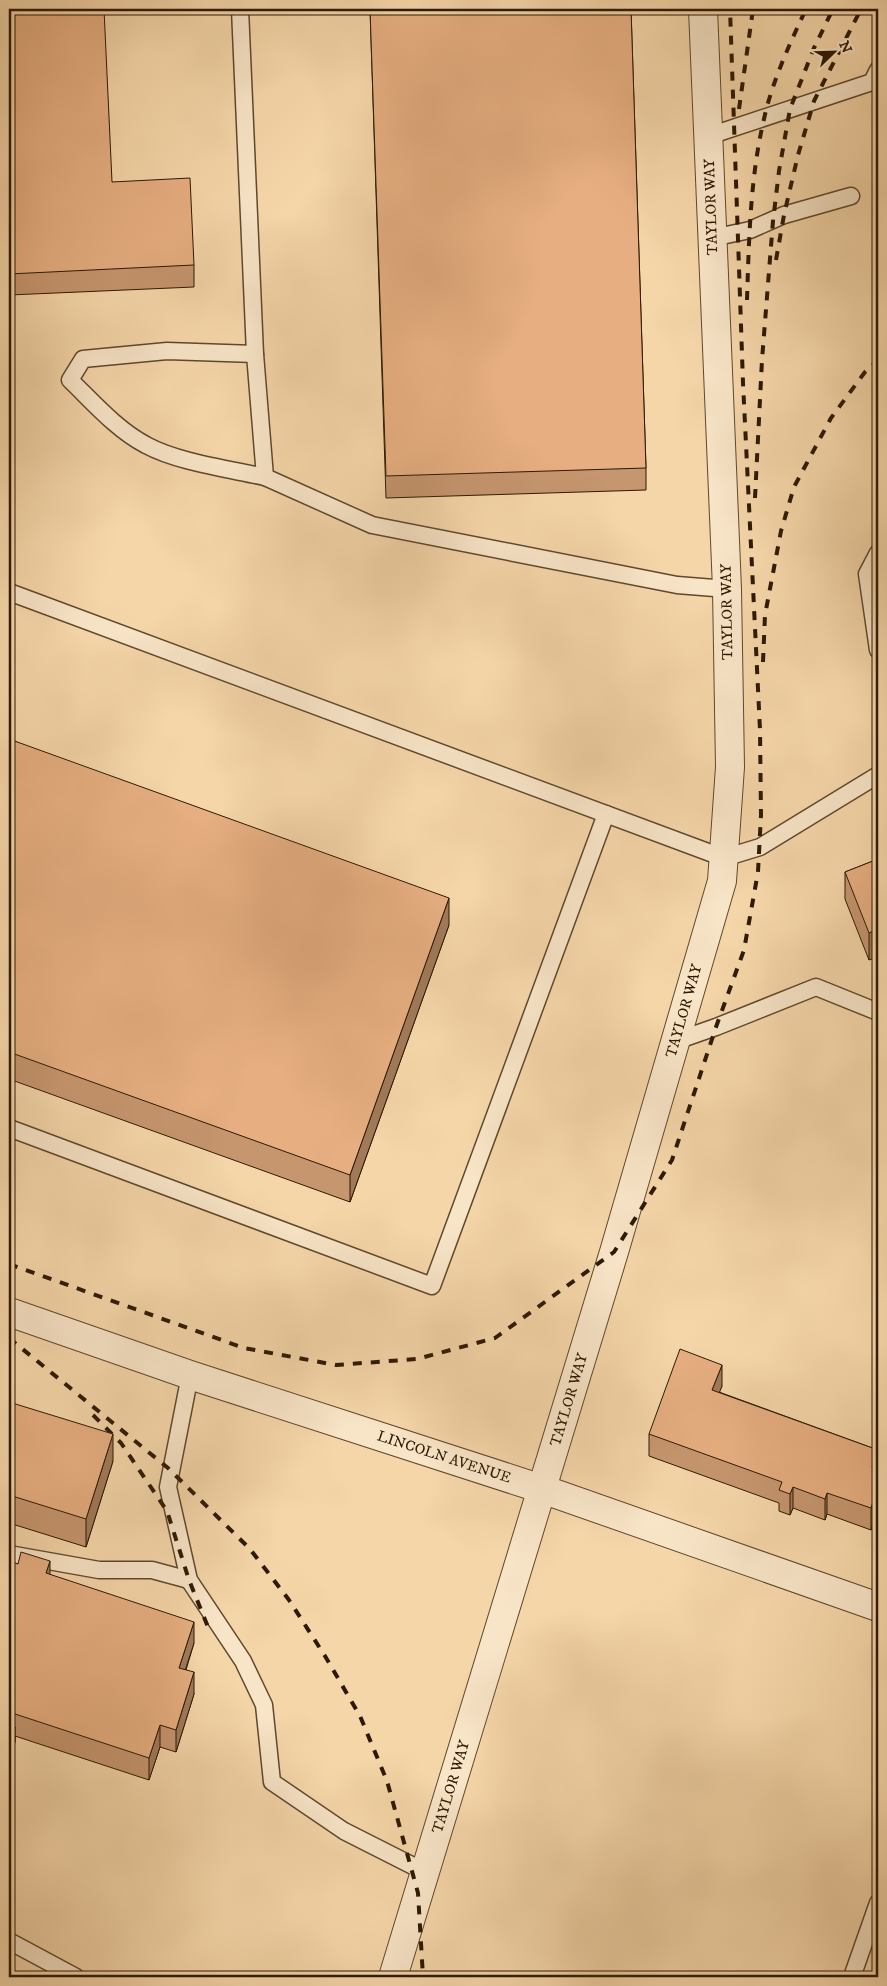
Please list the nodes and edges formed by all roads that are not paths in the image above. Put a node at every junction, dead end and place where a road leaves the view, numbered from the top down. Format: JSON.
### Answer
{"nodes":[{"id":1,"x":240,"y":9,"type":"edge"},
{"id":2,"x":704,"y":9,"type":"edge"},
{"id":3,"x":878,"y":70,"type":"edge"},
{"id":4,"x":709,"y":136,"type":"junction"},
{"id":5,"x":851,"y":196,"type":"dead end"},
{"id":6,"x":712,"y":238,"type":"junction"},
{"id":7,"x":256,"y":354,"type":"junction"},
{"id":8,"x":265,"y":477,"type":"junction"},
{"id":9,"x":878,"y":553,"type":"edge"},
{"id":10,"x":727,"y":589,"type":"junction"},
{"id":11,"x":9,"y":592,"type":"edge"},
{"id":12,"x":878,"y":650,"type":"edge"},
{"id":13,"x":878,"y":775,"type":"edge"},
{"id":14,"x":606,"y":814,"type":"junction"},
{"id":15,"x":724,"y":858,"type":"junction"},
{"id":16,"x":878,"y":1012,"type":"edge"},
{"id":17,"x":676,"y":1041,"type":"junction"},
{"id":18,"x":9,"y":1128,"type":"edge"},
{"id":19,"x":9,"y":1312,"type":"edge"},
{"id":20,"x":190,"y":1374,"type":"junction"},
{"id":21,"x":542,"y":1489,"type":"junction"},
{"id":22,"x":9,"y":1554,"type":"edge"},
{"id":23,"x":189,"y":1580,"type":"junction"},
{"id":24,"x":878,"y":1606,"type":"edge"},
{"id":25,"x":425,"y":1872,"type":"junction"},
{"id":26,"x":878,"y":1903,"type":"edge"},
{"id":27,"x":9,"y":1941,"type":"edge"},
{"id":28,"x":76,"y":1977,"type":"edge"},
{"id":29,"x":393,"y":1977,"type":"edge"},
{"id":30,"x":852,"y":1977,"type":"edge"}],
"edges":[{"from":1,"to":7,"type":"lane"},
{"from":2,"to":4,"type":"street","name":"TAYLOR WAY"},
{"from":3,"to":4,"type":"lane"},
{"from":4,"to":6,"type":"street","name":"TAYLOR WAY"},
{"from":5,"to":6,"type":"lane"},
{"from":6,"to":10,"type":"street","name":"TAYLOR WAY"},
{"from":7,"to":8,"type":"lane"},
{"from":7,"to":8,"type":"lane"},
{"from":8,"to":10,"type":"lane"},
{"from":9,"to":12,"type":"lane"},
{"from":10,"to":15,"type":"street","name":"TAYLOR WAY"},
{"from":11,"to":14,"type":"lane"},
{"from":13,"to":15,"type":"lane"},
{"from":14,"to":15,"type":"lane"},
{"from":14,"to":18,"type":"lane"},
{"from":15,"to":17,"type":"street","name":"TAYLOR WAY"},
{"from":16,"to":17,"type":"lane"},
{"from":17,"to":21,"type":"street","name":"TAYLOR WAY"},
{"from":19,"to":20,"type":"street","name":"LINCOLN AVENUE"},
{"from":20,"to":21,"type":"street","name":"LINCOLN AVENUE"},
{"from":20,"to":23,"type":"lane"},
{"from":21,"to":24,"type":"street","name":"LINCOLN AVENUE"},
{"from":21,"to":25,"type":"street","name":"TAYLOR WAY"},
{"from":22,"to":23,"type":"lane"},
{"from":23,"to":25,"type":"lane"},
{"from":25,"to":29,"type":"street","name":"TAYLOR WAY"},
{"from":26,"to":30,"type":"lane"},
{"from":27,"to":28,"type":"lane"}]}
